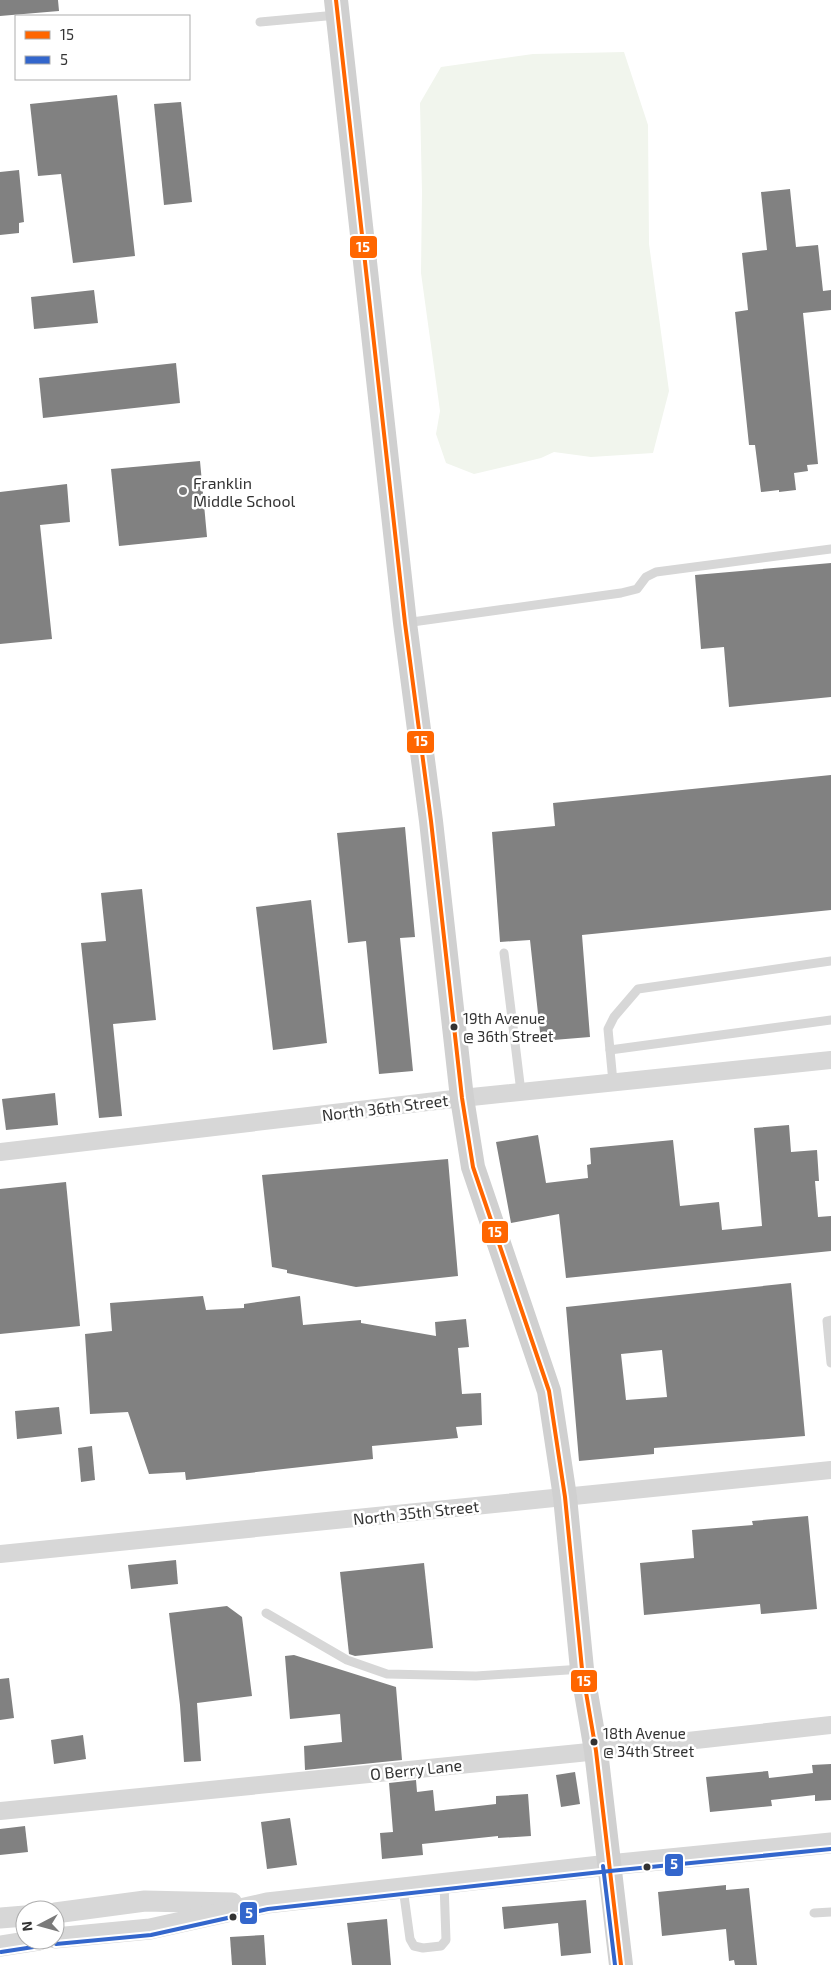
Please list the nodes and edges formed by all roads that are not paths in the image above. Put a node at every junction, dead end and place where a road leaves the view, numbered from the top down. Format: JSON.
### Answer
{"nodes":[{"id":1,"x":336,"y":8,"type":"edge"},
{"id":2,"x":260,"y":22,"type":"dead end"},
{"id":3,"x":831,"y":549,"type":"edge"},
{"id":4,"x":406,"y":623,"type":"junction"},
{"id":5,"x":504,"y":953,"type":"dead end"},
{"id":6,"x":831,"y":961,"type":"edge"},
{"id":7,"x":831,"y":1020,"type":"edge"},
{"id":8,"x":610,"y":1050,"type":"junction"},
{"id":9,"x":831,"y":1060,"type":"edge"},
{"id":10,"x":613,"y":1082,"type":"junction"},
{"id":11,"x":521,"y":1092,"type":"junction"},
{"id":12,"x":462,"y":1098,"type":"junction"},
{"id":13,"x":0,"y":1152,"type":"edge"},
{"id":14,"x":831,"y":1320,"type":"edge"},
{"id":15,"x":831,"y":1363,"type":"edge"},
{"id":16,"x":831,"y":1470,"type":"edge"},
{"id":17,"x":565,"y":1498,"type":"junction"},
{"id":18,"x":0,"y":1554,"type":"edge"},
{"id":19,"x":266,"y":1613,"type":"dead end"},
{"id":20,"x":582,"y":1669,"type":"junction"},
{"id":21,"x":831,"y":1725,"type":"edge"},
{"id":22,"x":596,"y":1751,"type":"junction"},
{"id":23,"x":0,"y":1811,"type":"edge"},
{"id":24,"x":831,"y":1844,"type":"edge"},
{"id":25,"x":609,"y":1865,"type":"junction"},
{"id":26,"x":444,"y":1883,"type":"junction"},
{"id":27,"x":403,"y":1888,"type":"junction"},
{"id":28,"x":267,"y":1903,"type":"junction"},
{"id":29,"x":65,"y":1911,"type":"edge"},
{"id":30,"x":831,"y":1912,"type":"edge"},
{"id":31,"x":814,"y":1913,"type":"dead end"},
{"id":32,"x":15,"y":1917,"type":"edge"},
{"id":33,"x":0,"y":1918,"type":"edge"},
{"id":34,"x":65,"y":1937,"type":"edge"},
{"id":35,"x":15,"y":1944,"type":"edge"},
{"id":36,"x":0,"y":1946,"type":"edge"},
{"id":37,"x":621,"y":1965,"type":"edge"}],
"edges":[{"from":1,"to":2,"type":"lane"},
{"from":1,"to":4,"type":"main road"},
{"from":3,"to":4,"type":"lane"},
{"from":4,"to":12,"type":"main road"},
{"from":5,"to":11,"type":"lane"},
{"from":6,"to":8,"type":"lane"},
{"from":7,"to":8,"type":"lane"},
{"from":8,"to":10,"type":"lane"},
{"from":9,"to":10,"type":"street","name":"North 36th Street"},
{"from":10,"to":11,"type":"street","name":"North 36th Street"},
{"from":11,"to":12,"type":"street","name":"North 36th Street"},
{"from":12,"to":13,"type":"street","name":"North 36th Street"},
{"from":12,"to":17,"type":"main road"},
{"from":14,"to":15,"type":"lane"},
{"from":16,"to":17,"type":"street","name":"North 35th Street"},
{"from":17,"to":18,"type":"street","name":"North 35th Street"},
{"from":17,"to":20,"type":"main road"},
{"from":19,"to":20,"type":"lane"},
{"from":20,"to":22,"type":"main road"},
{"from":21,"to":22,"type":"street","name":"O Berry Lane"},
{"from":22,"to":23,"type":"street","name":"O Berry Lane"},
{"from":22,"to":25,"type":"main road"},
{"from":24,"to":25,"type":"street"},
{"from":25,"to":26,"type":"street"},
{"from":25,"to":37,"type":"main road"},
{"from":26,"to":27,"type":"street"},
{"from":26,"to":27,"type":"lane"},
{"from":27,"to":28,"type":"street"},
{"from":28,"to":29,"type":"street"},
{"from":28,"to":34,"type":"street"},
{"from":30,"to":31,"type":"lane"},
{"from":32,"to":33,"type":"street"},
{"from":35,"to":36,"type":"street"}]}
